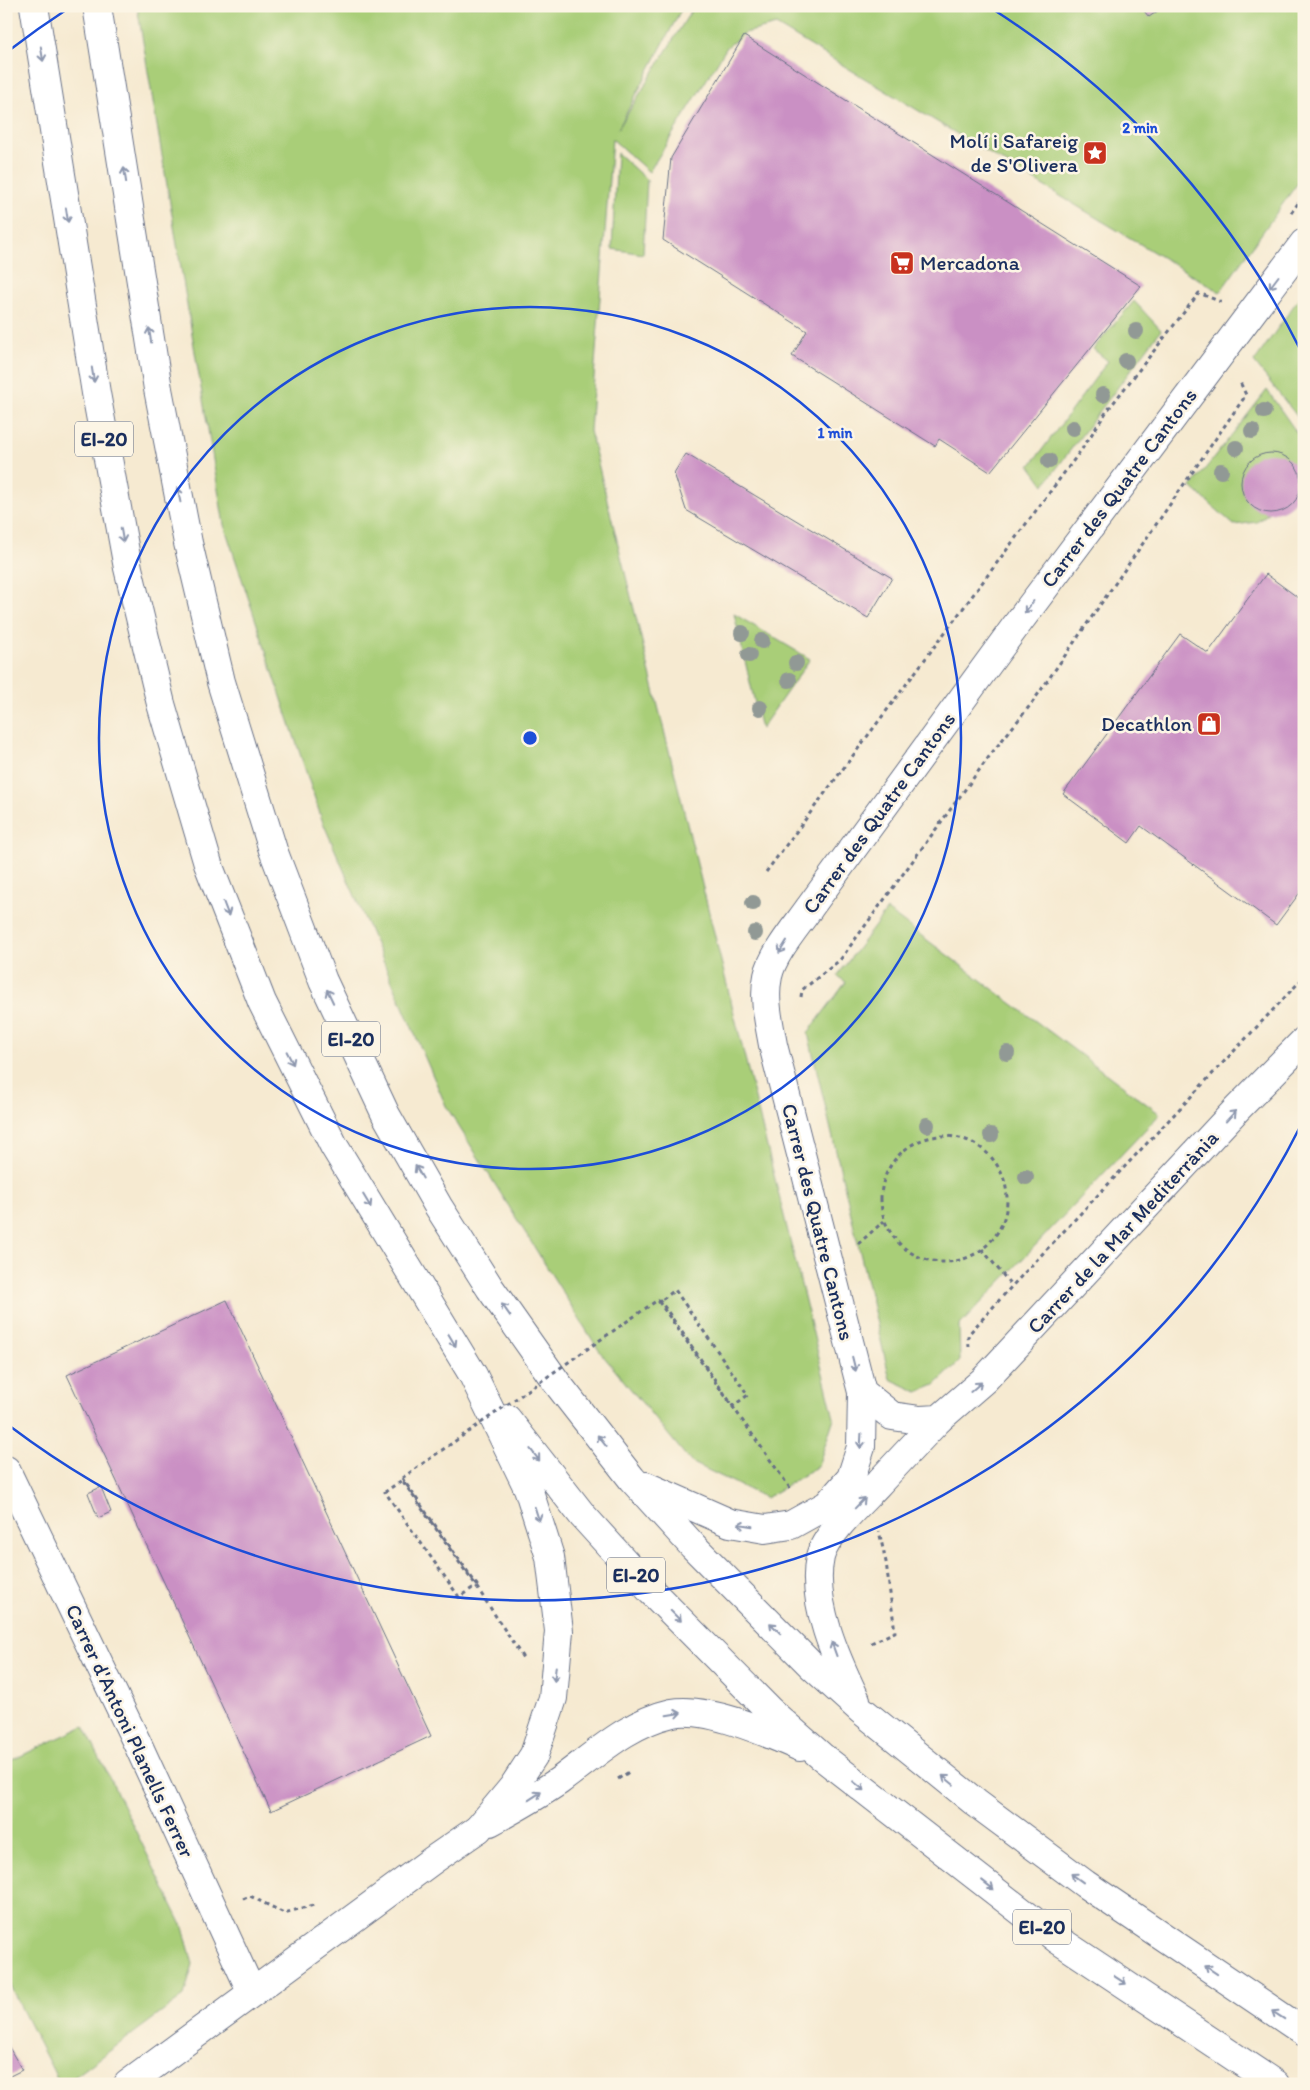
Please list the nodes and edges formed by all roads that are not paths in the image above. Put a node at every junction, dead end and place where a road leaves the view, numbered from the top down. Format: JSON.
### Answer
{"nodes":[{"id":1,"x":34,"y":6,"type":"edge"},
{"id":2,"x":97,"y":6,"type":"edge"},
{"id":3,"x":1304,"y":243,"type":"edge"},
{"id":4,"x":1304,"y":1041,"type":"edge"},
{"id":5,"x":473,"y":1375,"type":"junction"},
{"id":6,"x":862,"y":1392,"type":"junction"},
{"id":7,"x":939,"y":1419,"type":"junction"},
{"id":8,"x":6,"y":1470,"type":"edge"},
{"id":9,"x":632,"y":1479,"type":"junction"},
{"id":10,"x":861,"y":1710,"type":"junction"},
{"id":11,"x":821,"y":1756,"type":"junction"},
{"id":12,"x":478,"y":1829,"type":"junction"},
{"id":13,"x":252,"y":1993,"type":"junction"},
{"id":14,"x":1304,"y":2032,"type":"edge"},
{"id":15,"x":128,"y":2084,"type":"edge"},
{"id":16,"x":1275,"y":2084,"type":"edge"}],
"edges":[{"from":1,"to":5,"type":"main road","number":"EI-20","one_way":true},
{"from":9,"to":2,"type":"main road","number":"EI-20","one_way":true},
{"from":3,"to":6,"type":"main road","name":"Carrer des Quatre Cantons","one_way":true},
{"from":7,"to":4,"type":"main road","name":"Carrer de la Mar Mediterrània","one_way":true},
{"from":5,"to":11,"type":"main road","number":"EI-20","one_way":true},
{"from":5,"to":12,"type":"main road","one_way":true},
{"from":6,"to":7,"type":"main road"},
{"from":6,"to":9,"type":"main road","name":"Carrer des Quatre Cantons","one_way":true},
{"from":10,"to":7,"type":"main road","name":"Carrer de la Mar Mediterrània","one_way":true},
{"from":8,"to":13,"type":"main road","name":"Carrer d'Antoni Planells Ferrer"},
{"from":10,"to":9,"type":"main road","number":"EI-20","one_way":true},
{"from":14,"to":10,"type":"main road","number":"EI-20","one_way":true},
{"from":12,"to":11,"type":"main road","one_way":true},
{"from":11,"to":16,"type":"main road","number":"EI-20","one_way":true},
{"from":12,"to":13,"type":"main road"},
{"from":13,"to":15,"type":"main road"}]}
